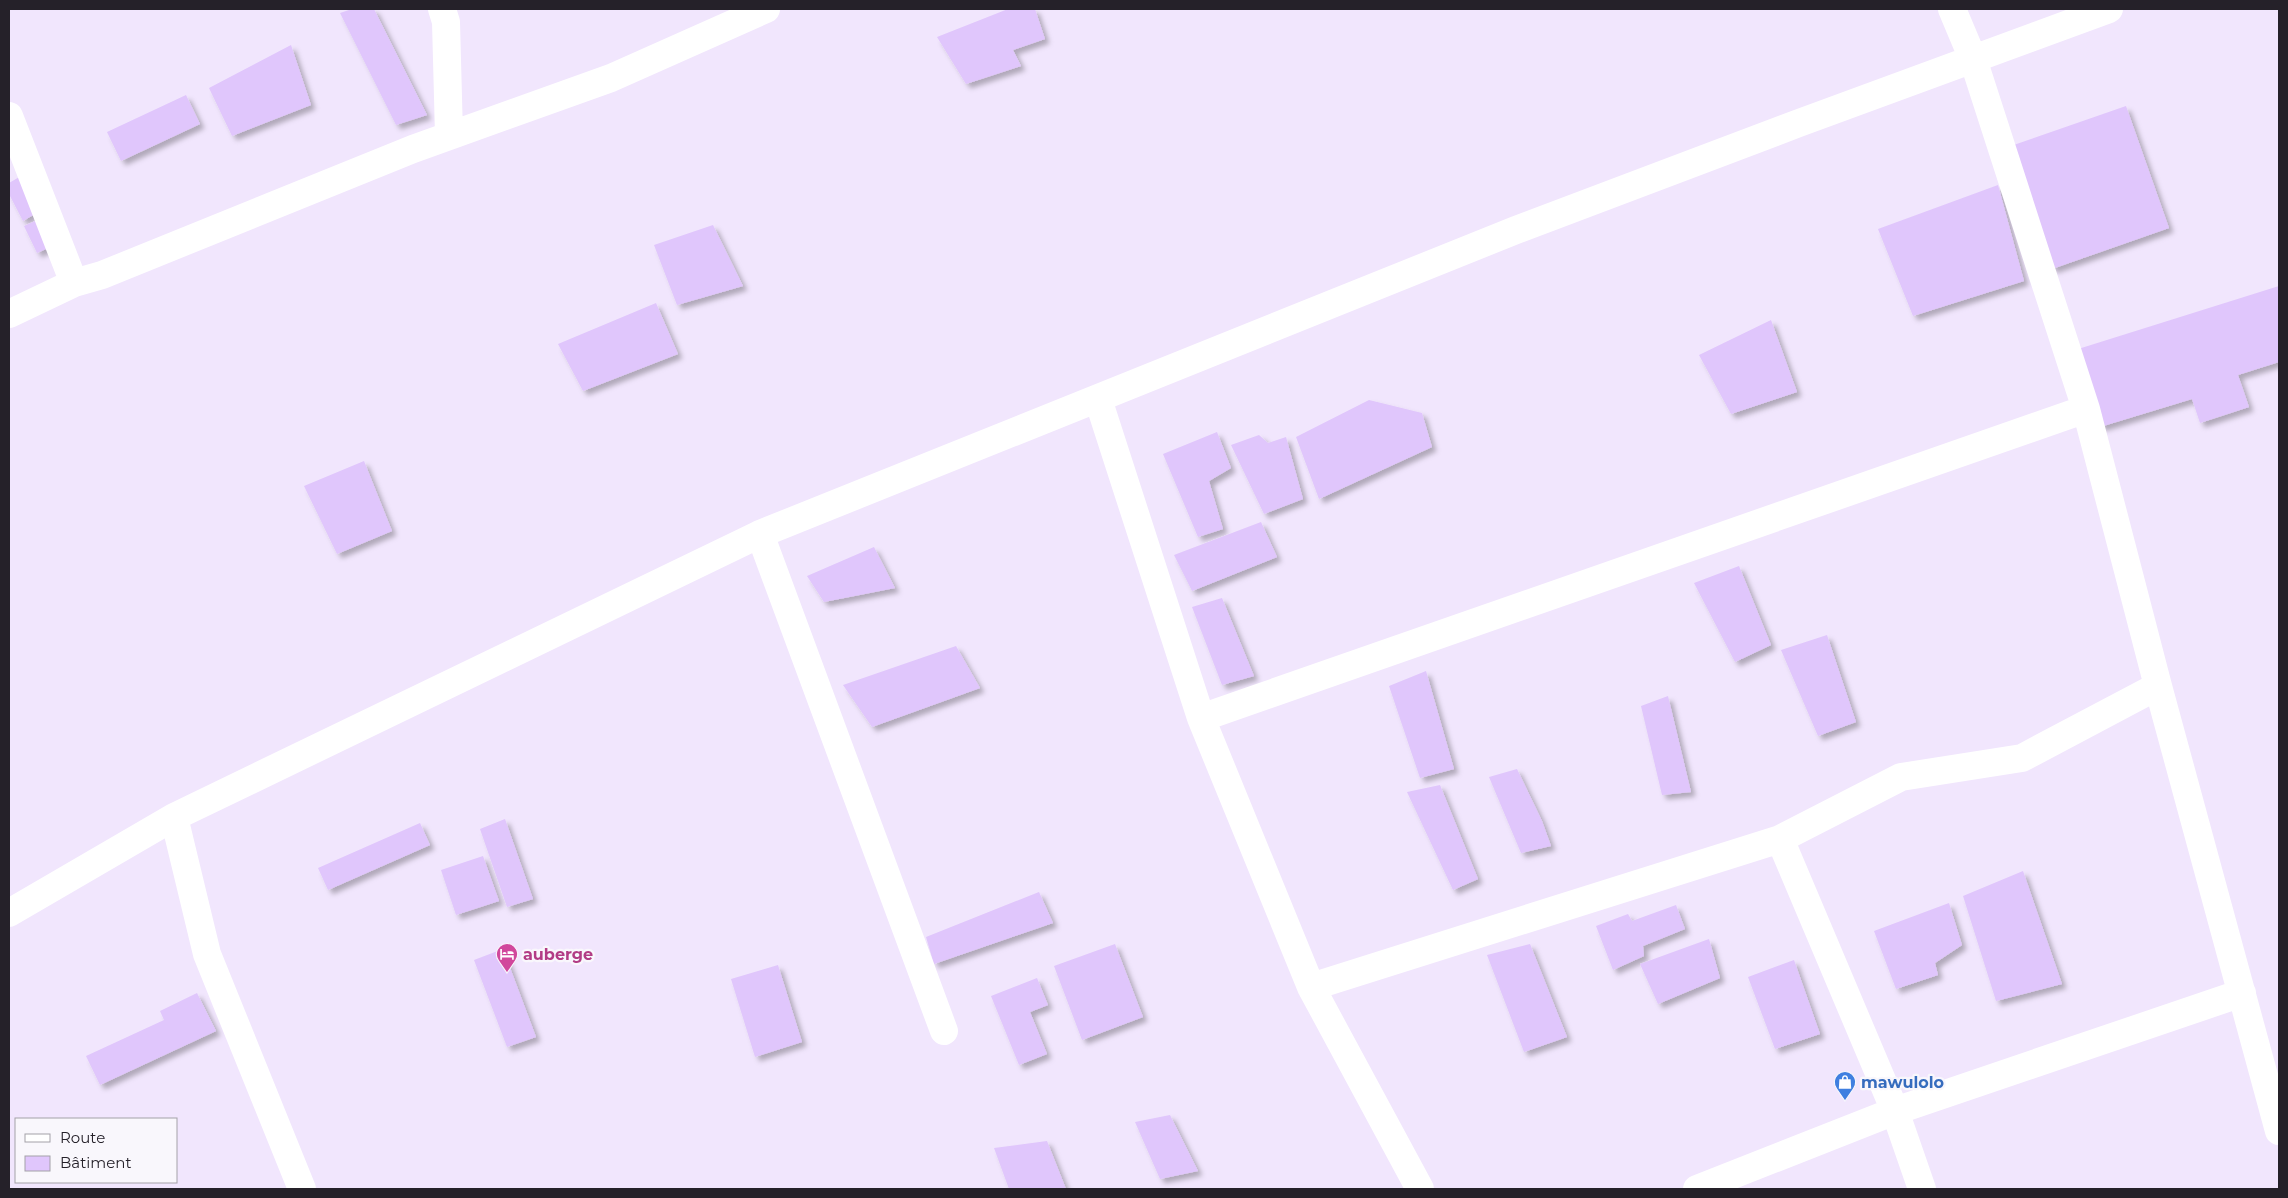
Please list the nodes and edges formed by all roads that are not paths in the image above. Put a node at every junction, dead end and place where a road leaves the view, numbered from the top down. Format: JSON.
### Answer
{"nodes":[{"id":1,"x":442,"y":9,"type":"edge"},
{"id":2,"x":766,"y":9,"type":"edge"},
{"id":3,"x":1952,"y":9,"type":"edge"},
{"id":4,"x":2109,"y":9,"type":"edge"},
{"id":5,"x":1973,"y":58,"type":"junction"},
{"id":6,"x":9,"y":116,"type":"edge"},
{"id":7,"x":449,"y":136,"type":"junction"},
{"id":8,"x":74,"y":282,"type":"junction"},
{"id":9,"x":9,"y":314,"type":"edge"},
{"id":10,"x":1098,"y":399,"type":"junction"},
{"id":11,"x":2086,"y":409,"type":"junction"},
{"id":12,"x":760,"y":534,"type":"junction"},
{"id":13,"x":2158,"y":686,"type":"junction"},
{"id":14,"x":1201,"y":718,"type":"junction"},
{"id":15,"x":174,"y":817,"type":"junction"},
{"id":16,"x":1780,"y":839,"type":"junction"},
{"id":17,"x":9,"y":913,"type":"edge"},
{"id":18,"x":1311,"y":987,"type":"junction"},
{"id":19,"x":2242,"y":992,"type":"junction"},
{"id":20,"x":944,"y":1031,"type":"dead end"},
{"id":21,"x":1895,"y":1111,"type":"junction"},
{"id":22,"x":2279,"y":1131,"type":"edge"},
{"id":23,"x":302,"y":1189,"type":"edge"},
{"id":24,"x":1420,"y":1189,"type":"edge"},
{"id":25,"x":1696,"y":1189,"type":"edge"},
{"id":26,"x":1922,"y":1189,"type":"edge"}],
"edges":[{"from":1,"to":7,"type":"street"},
{"from":2,"to":7,"type":"street"},
{"from":3,"to":5,"type":"street"},
{"from":4,"to":5,"type":"street"},
{"from":5,"to":10,"type":"street"},
{"from":5,"to":11,"type":"street"},
{"from":6,"to":8,"type":"street"},
{"from":7,"to":8,"type":"street"},
{"from":8,"to":9,"type":"street"},
{"from":10,"to":12,"type":"street"},
{"from":10,"to":14,"type":"street"},
{"from":11,"to":13,"type":"street"},
{"from":11,"to":14,"type":"street"},
{"from":12,"to":15,"type":"street"},
{"from":12,"to":20,"type":"street"},
{"from":13,"to":16,"type":"street"},
{"from":13,"to":19,"type":"street"},
{"from":14,"to":18,"type":"street"},
{"from":15,"to":17,"type":"street"},
{"from":15,"to":23,"type":"street"},
{"from":16,"to":18,"type":"street"},
{"from":16,"to":21,"type":"street"},
{"from":18,"to":24,"type":"street"},
{"from":19,"to":21,"type":"street"},
{"from":19,"to":22,"type":"street"},
{"from":21,"to":25,"type":"street"},
{"from":21,"to":26,"type":"street"}]}
